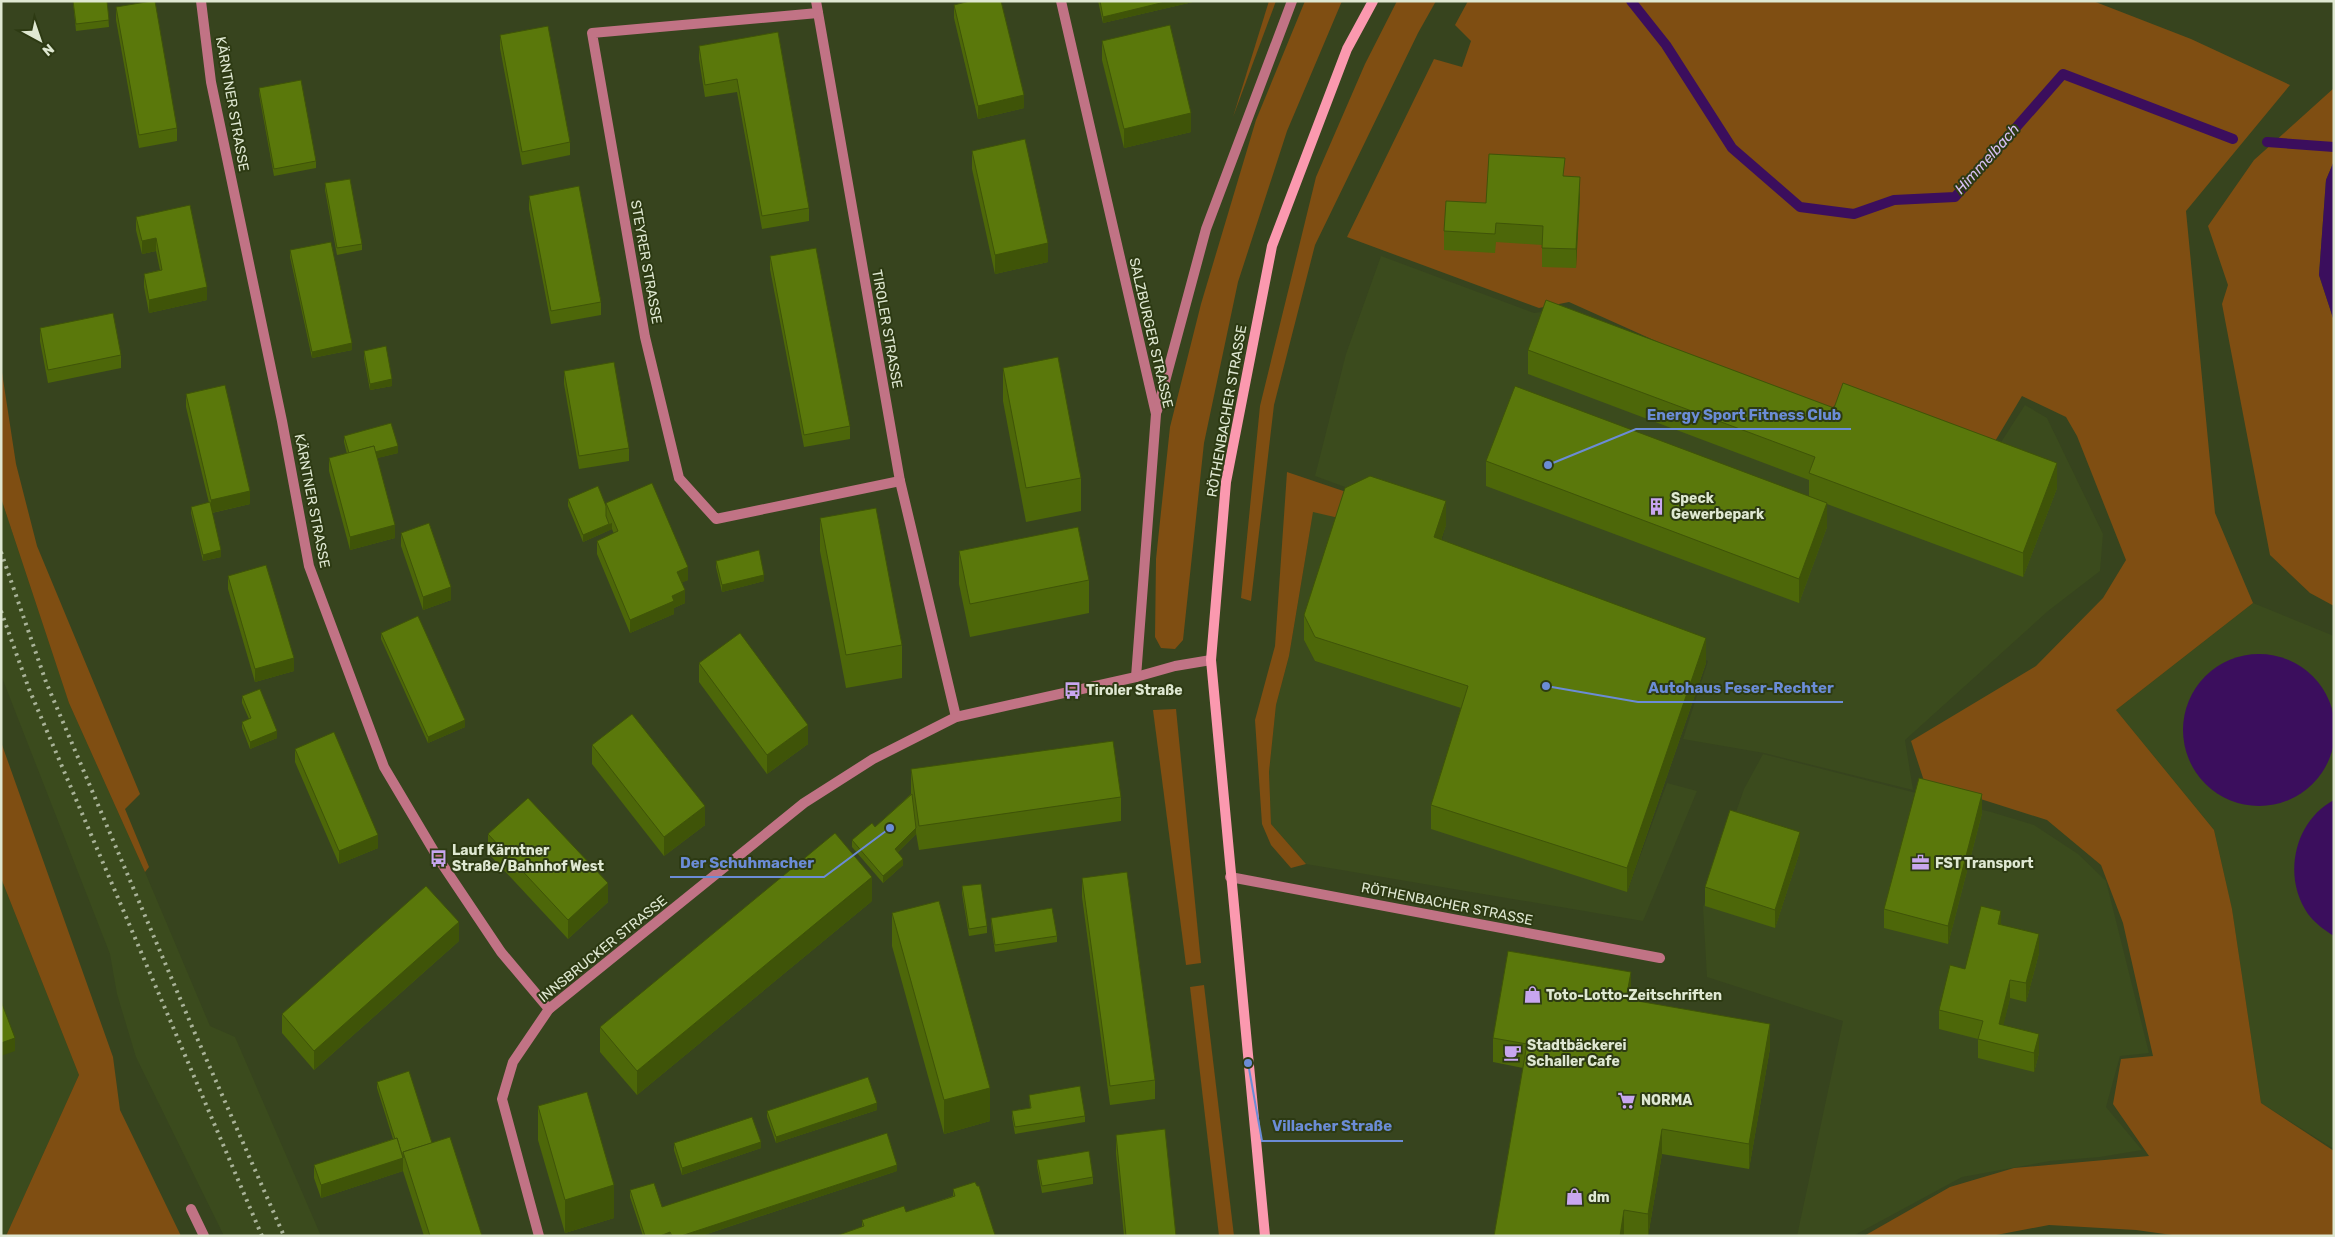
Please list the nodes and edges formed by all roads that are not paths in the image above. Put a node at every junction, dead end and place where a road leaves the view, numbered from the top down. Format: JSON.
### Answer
{"nodes":[{"id":1,"x":201,"y":1,"type":"edge"},
{"id":2,"x":816,"y":1,"type":"edge"},
{"id":3,"x":1061,"y":1,"type":"edge"},
{"id":4,"x":1292,"y":1,"type":"edge"},
{"id":5,"x":1373,"y":1,"type":"edge"},
{"id":6,"x":818,"y":13,"type":"junction"},
{"id":7,"x":1156,"y":414,"type":"junction"},
{"id":8,"x":900,"y":481,"type":"junction"},
{"id":9,"x":1211,"y":660,"type":"junction"},
{"id":10,"x":1136,"y":677,"type":"junction"},
{"id":11,"x":956,"y":717,"type":"junction"},
{"id":12,"x":1230,"y":877,"type":"junction"},
{"id":13,"x":1660,"y":958,"type":"dead end"},
{"id":14,"x":549,"y":1009,"type":"junction"},
{"id":15,"x":191,"y":1209,"type":"dead end"},
{"id":16,"x":204,"y":1236,"type":"edge"},
{"id":17,"x":539,"y":1236,"type":"edge"},
{"id":18,"x":1265,"y":1236,"type":"edge"}],
"edges":[{"from":1,"to":14,"type":"street","name":"KÄRNTNER STRASSE"},
{"from":2,"to":6,"type":"street","name":"TIROLER STRASSE"},
{"from":3,"to":7,"type":"street","name":"SALZBURGER STRASSE"},
{"from":4,"to":7,"type":"street"},
{"from":5,"to":9,"type":"main road","name":"RÖTHENBACHER STRASSE"},
{"from":6,"to":8,"type":"street","name":"TIROLER STRASSE"},
{"from":6,"to":8,"type":"street","name":"STEYRER STRASSE"},
{"from":7,"to":10,"type":"street","name":"SALZBURGER STRASSE"},
{"from":8,"to":11,"type":"street","name":"TIROLER STRASSE"},
{"from":9,"to":10,"type":"street","name":"INNSBRUCKER STRASSE"},
{"from":9,"to":12,"type":"main road","name":"RÖTHENBACHER STRASSE"},
{"from":10,"to":11,"type":"street","name":"INNSBRUCKER STRASSE"},
{"from":11,"to":14,"type":"street","name":"INNSBRUCKER STRASSE"},
{"from":12,"to":13,"type":"street","name":"RÖTHENBACHER STRASSE"},
{"from":12,"to":18,"type":"main road","name":"RÖTHENBACHER STRASSE"},
{"from":14,"to":17,"type":"street","name":"INNSBRUCKER STRASSE"},
{"from":15,"to":16,"type":"street"}]}
